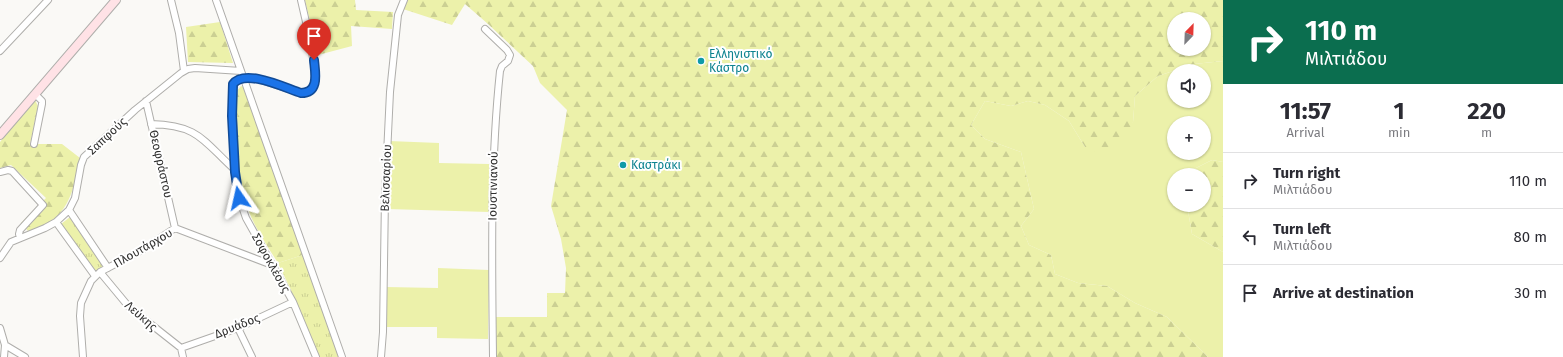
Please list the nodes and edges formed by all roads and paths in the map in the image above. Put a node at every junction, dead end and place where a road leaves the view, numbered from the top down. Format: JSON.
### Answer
{"nodes":[{"id":1,"x":48,"y":0,"type":"edge"},
{"id":2,"x":116,"y":0,"type":"edge"},
{"id":3,"x":171,"y":0,"type":"edge"},
{"id":4,"x":216,"y":0,"type":"edge"},
{"id":5,"x":301,"y":0,"type":"edge"},
{"id":6,"x":404,"y":0,"type":"edge"},
{"id":7,"x":485,"y":29,"type":"dead end"},
{"id":8,"x":0,"y":51,"type":"edge"},
{"id":9,"x":184,"y":71,"type":"junction"},
{"id":10,"x":241,"y":71,"type":"junction"},
{"id":11,"x":243,"y":78,"type":"junction"},
{"id":12,"x":35,"y":94,"type":"junction"},
{"id":13,"x":146,"y":101,"type":"junction"},
{"id":14,"x":151,"y":124,"type":"junction"},
{"id":15,"x":0,"y":135,"type":"edge"},
{"id":16,"x":34,"y":144,"type":"dead end"},
{"id":17,"x":235,"y":170,"type":"junction"},
{"id":18,"x":0,"y":172,"type":"edge"},
{"id":19,"x":69,"y":210,"type":"junction"},
{"id":20,"x":56,"y":222,"type":"junction"},
{"id":21,"x":175,"y":228,"type":"junction"},
{"id":22,"x":20,"y":238,"type":"junction"},
{"id":23,"x":0,"y":258,"type":"edge"},
{"id":24,"x":272,"y":265,"type":"junction"},
{"id":25,"x":108,"y":268,"type":"junction"},
{"id":26,"x":98,"y":274,"type":"junction"},
{"id":27,"x":293,"y":302,"type":"junction"},
{"id":28,"x":0,"y":328,"type":"edge"},
{"id":29,"x":238,"y":328,"type":"junction"},
{"id":30,"x":5,"y":346,"type":"junction"},
{"id":31,"x":181,"y":348,"type":"junction"},
{"id":32,"x":4,"y":357,"type":"edge"},
{"id":33,"x":25,"y":357,"type":"edge"},
{"id":34,"x":83,"y":357,"type":"edge"},
{"id":35,"x":183,"y":357,"type":"edge"},
{"id":36,"x":252,"y":357,"type":"edge"},
{"id":37,"x":316,"y":357,"type":"edge"},
{"id":38,"x":342,"y":357,"type":"edge"},
{"id":39,"x":381,"y":357,"type":"edge"},
{"id":40,"x":493,"y":357,"type":"edge"}],
"edges":[{"from":1,"to":8,"type":"street"},
{"from":2,"to":12,"type":"street"},
{"from":3,"to":9,"type":"street"},
{"from":4,"to":10,"type":"street"},
{"from":5,"to":11,"type":"street"},
{"from":6,"to":39,"type":"street","name":"Βελισσαρίου"},
{"from":7,"to":40,"type":"street","name":"Ιουστινιανού"},
{"from":9,"to":10,"type":"street"},
{"from":9,"to":13,"type":"street","name":"Σαπφούς"},
{"from":10,"to":11,"type":"street"},
{"from":11,"to":17,"type":"street","name":"Σοφοκλέους"},
{"from":11,"to":38,"type":"street"},
{"from":12,"to":15,"type":"street"},
{"from":12,"to":16,"type":"street"},
{"from":13,"to":14,"type":"street","name":"Θεοφράστου"},
{"from":13,"to":19,"type":"street","name":"Σαπφούς"},
{"from":14,"to":17,"type":"street"},
{"from":14,"to":21,"type":"street","name":"Θεοφράστου"},
{"from":17,"to":24,"type":"street","name":"Σοφοκλέους"},
{"from":18,"to":22,"type":"street"},
{"from":19,"to":20,"type":"street","name":"Σαπφούς"},
{"from":19,"to":25,"type":"street"},
{"from":20,"to":22,"type":"street","name":"Σαπφούς"},
{"from":20,"to":26,"type":"street","name":"Λεύκης"},
{"from":21,"to":24,"type":"street","name":"Πλουτάρχου"},
{"from":21,"to":25,"type":"street","name":"Πλουτάρχου"},
{"from":22,"to":23,"type":"street","name":"Σαπφούς"},
{"from":24,"to":27,"type":"street","name":"Σοφοκλέους"},
{"from":25,"to":26,"type":"street","name":"Πλουτάρχου"},
{"from":26,"to":31,"type":"street","name":"Λεύκης"},
{"from":26,"to":34,"type":"street"},
{"from":27,"to":29,"type":"street","name":"Δρυάδος"},
{"from":27,"to":37,"type":"street","name":"Σοφοκλέους"},
{"from":28,"to":30,"type":"street"},
{"from":29,"to":31,"type":"street","name":"Δρυάδος"},
{"from":29,"to":36,"type":"street"},
{"from":30,"to":32,"type":"street"},
{"from":30,"to":33,"type":"street"},
{"from":31,"to":35,"type":"street"}]}
